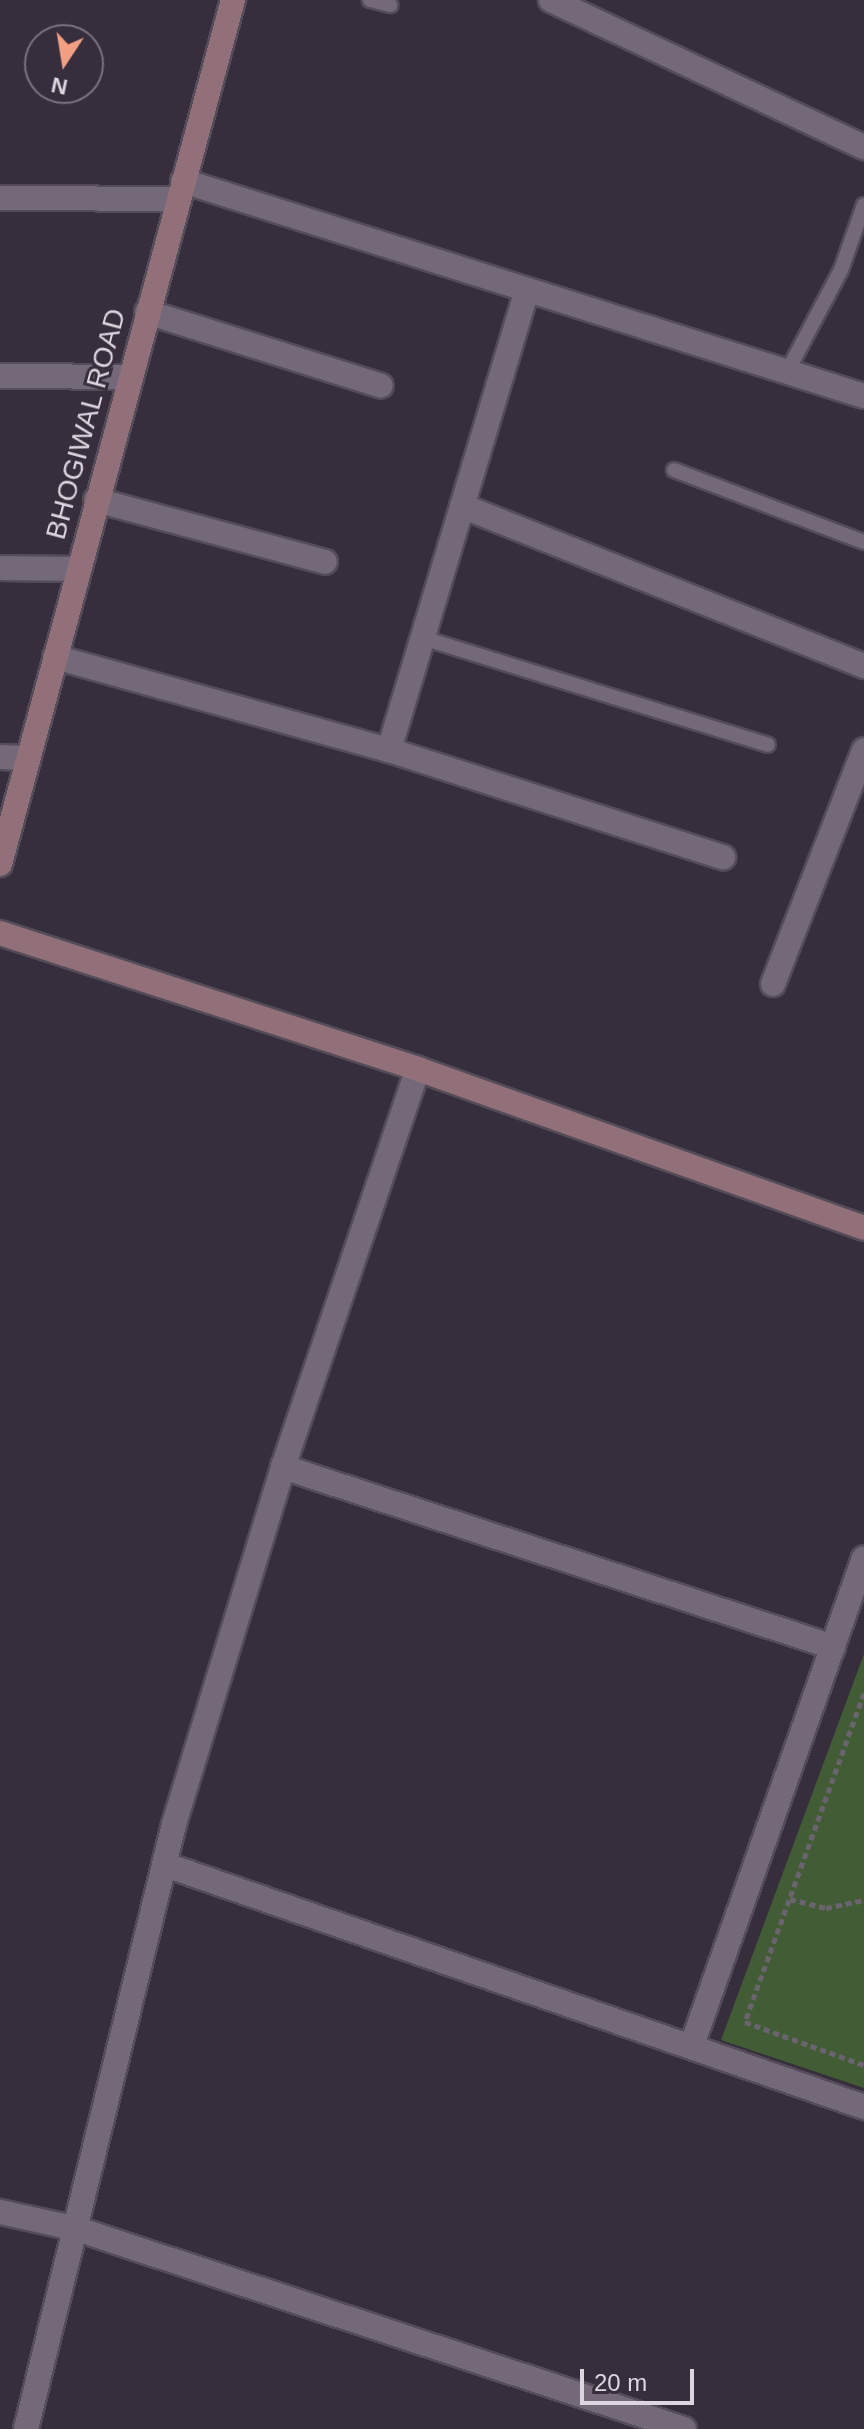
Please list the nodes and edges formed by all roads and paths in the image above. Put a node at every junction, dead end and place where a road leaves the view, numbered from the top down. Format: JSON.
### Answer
{"nodes":[{"id":1,"x":233,"y":0,"type":"edge"},
{"id":2,"x":370,"y":0,"type":"edge"},
{"id":3,"x":551,"y":0,"type":"edge"},
{"id":4,"x":390,"y":5,"type":"dead end"},
{"id":5,"x":863,"y":142,"type":"edge"},
{"id":6,"x":180,"y":190,"type":"junction"},
{"id":7,"x":0,"y":198,"type":"edge"},
{"id":8,"x":864,"y":205,"type":"edge"},
{"id":9,"x":527,"y":290,"type":"junction"},
{"id":10,"x":147,"y":312,"type":"junction"},
{"id":11,"x":787,"y":372,"type":"junction"},
{"id":12,"x":0,"y":376,"type":"edge"},
{"id":13,"x":130,"y":377,"type":"junction"},
{"id":14,"x":381,"y":386,"type":"dead end"},
{"id":15,"x":864,"y":396,"type":"edge"},
{"id":16,"x":674,"y":470,"type":"dead end"},
{"id":17,"x":96,"y":500,"type":"junction"},
{"id":18,"x":462,"y":506,"type":"junction"},
{"id":19,"x":864,"y":542,"type":"edge"},
{"id":20,"x":325,"y":562,"type":"dead end"},
{"id":21,"x":0,"y":568,"type":"edge"},
{"id":22,"x":78,"y":569,"type":"junction"},
{"id":23,"x":423,"y":638,"type":"junction"},
{"id":24,"x":55,"y":657,"type":"junction"},
{"id":25,"x":864,"y":666,"type":"edge"},
{"id":26,"x":768,"y":745,"type":"dead end"},
{"id":27,"x":389,"y":750,"type":"junction"},
{"id":28,"x":864,"y":750,"type":"edge"},
{"id":29,"x":0,"y":757,"type":"edge"},
{"id":30,"x":28,"y":758,"type":"junction"},
{"id":31,"x":723,"y":857,"type":"dead end"},
{"id":32,"x":0,"y":864,"type":"edge"},
{"id":33,"x":0,"y":933,"type":"edge"},
{"id":34,"x":773,"y":984,"type":"dead end"},
{"id":35,"x":418,"y":1069,"type":"junction"},
{"id":36,"x":864,"y":1228,"type":"edge"},
{"id":37,"x":283,"y":1467,"type":"junction"},
{"id":38,"x":864,"y":1558,"type":"edge"},
{"id":39,"x":833,"y":1647,"type":"junction"},
{"id":40,"x":864,"y":1693,"type":"edge"},
{"id":41,"x":166,"y":1865,"type":"junction"},
{"id":42,"x":790,"y":1899,"type":"junction"},
{"id":43,"x":864,"y":1900,"type":"edge"},
{"id":44,"x":692,"y":2045,"type":"junction"},
{"id":45,"x":864,"y":2065,"type":"edge"},
{"id":46,"x":864,"y":2107,"type":"edge"},
{"id":47,"x":0,"y":2212,"type":"edge"},
{"id":48,"x":77,"y":2229,"type":"junction"},
{"id":49,"x":26,"y":2429,"type":"edge"},
{"id":50,"x":684,"y":2429,"type":"edge"}],
"edges":[{"from":1,"to":6,"type":"street","name":"BHOGIWAL ROAD"},
{"from":2,"to":4,"type":"lane"},
{"from":3,"to":5,"type":"street"},
{"from":6,"to":7,"type":"street"},
{"from":6,"to":9,"type":"street"},
{"from":6,"to":10,"type":"street","name":"BHOGIWAL ROAD"},
{"from":8,"to":11,"type":"lane"},
{"from":9,"to":11,"type":"street"},
{"from":9,"to":18,"type":"street"},
{"from":10,"to":13,"type":"street","name":"BHOGIWAL ROAD"},
{"from":10,"to":14,"type":"street"},
{"from":11,"to":15,"type":"street"},
{"from":12,"to":13,"type":"street"},
{"from":13,"to":17,"type":"street","name":"BHOGIWAL ROAD"},
{"from":16,"to":19,"type":"lane"},
{"from":17,"to":20,"type":"street"},
{"from":17,"to":22,"type":"street","name":"BHOGIWAL ROAD"},
{"from":18,"to":23,"type":"street"},
{"from":18,"to":25,"type":"street"},
{"from":21,"to":22,"type":"street"},
{"from":22,"to":24,"type":"street","name":"BHOGIWAL ROAD"},
{"from":23,"to":26,"type":"lane"},
{"from":23,"to":27,"type":"street"},
{"from":24,"to":27,"type":"street"},
{"from":24,"to":30,"type":"street","name":"BHOGIWAL ROAD"},
{"from":27,"to":31,"type":"street"},
{"from":28,"to":34,"type":"street"},
{"from":29,"to":30,"type":"street"},
{"from":30,"to":32,"type":"street","name":"BHOGIWAL ROAD"},
{"from":33,"to":35,"type":"street"},
{"from":35,"to":36,"type":"street"},
{"from":35,"to":37,"type":"street"},
{"from":37,"to":39,"type":"street"},
{"from":37,"to":41,"type":"street"},
{"from":38,"to":39,"type":"street"},
{"from":39,"to":44,"type":"street"},
{"from":40,"to":42,"type":"path"},
{"from":41,"to":44,"type":"street"},
{"from":41,"to":48,"type":"street"},
{"from":42,"to":43,"type":"path"},
{"from":42,"to":45,"type":"path"},
{"from":44,"to":46,"type":"street"},
{"from":47,"to":48,"type":"street"},
{"from":48,"to":49,"type":"street"},
{"from":48,"to":50,"type":"street"}]}
